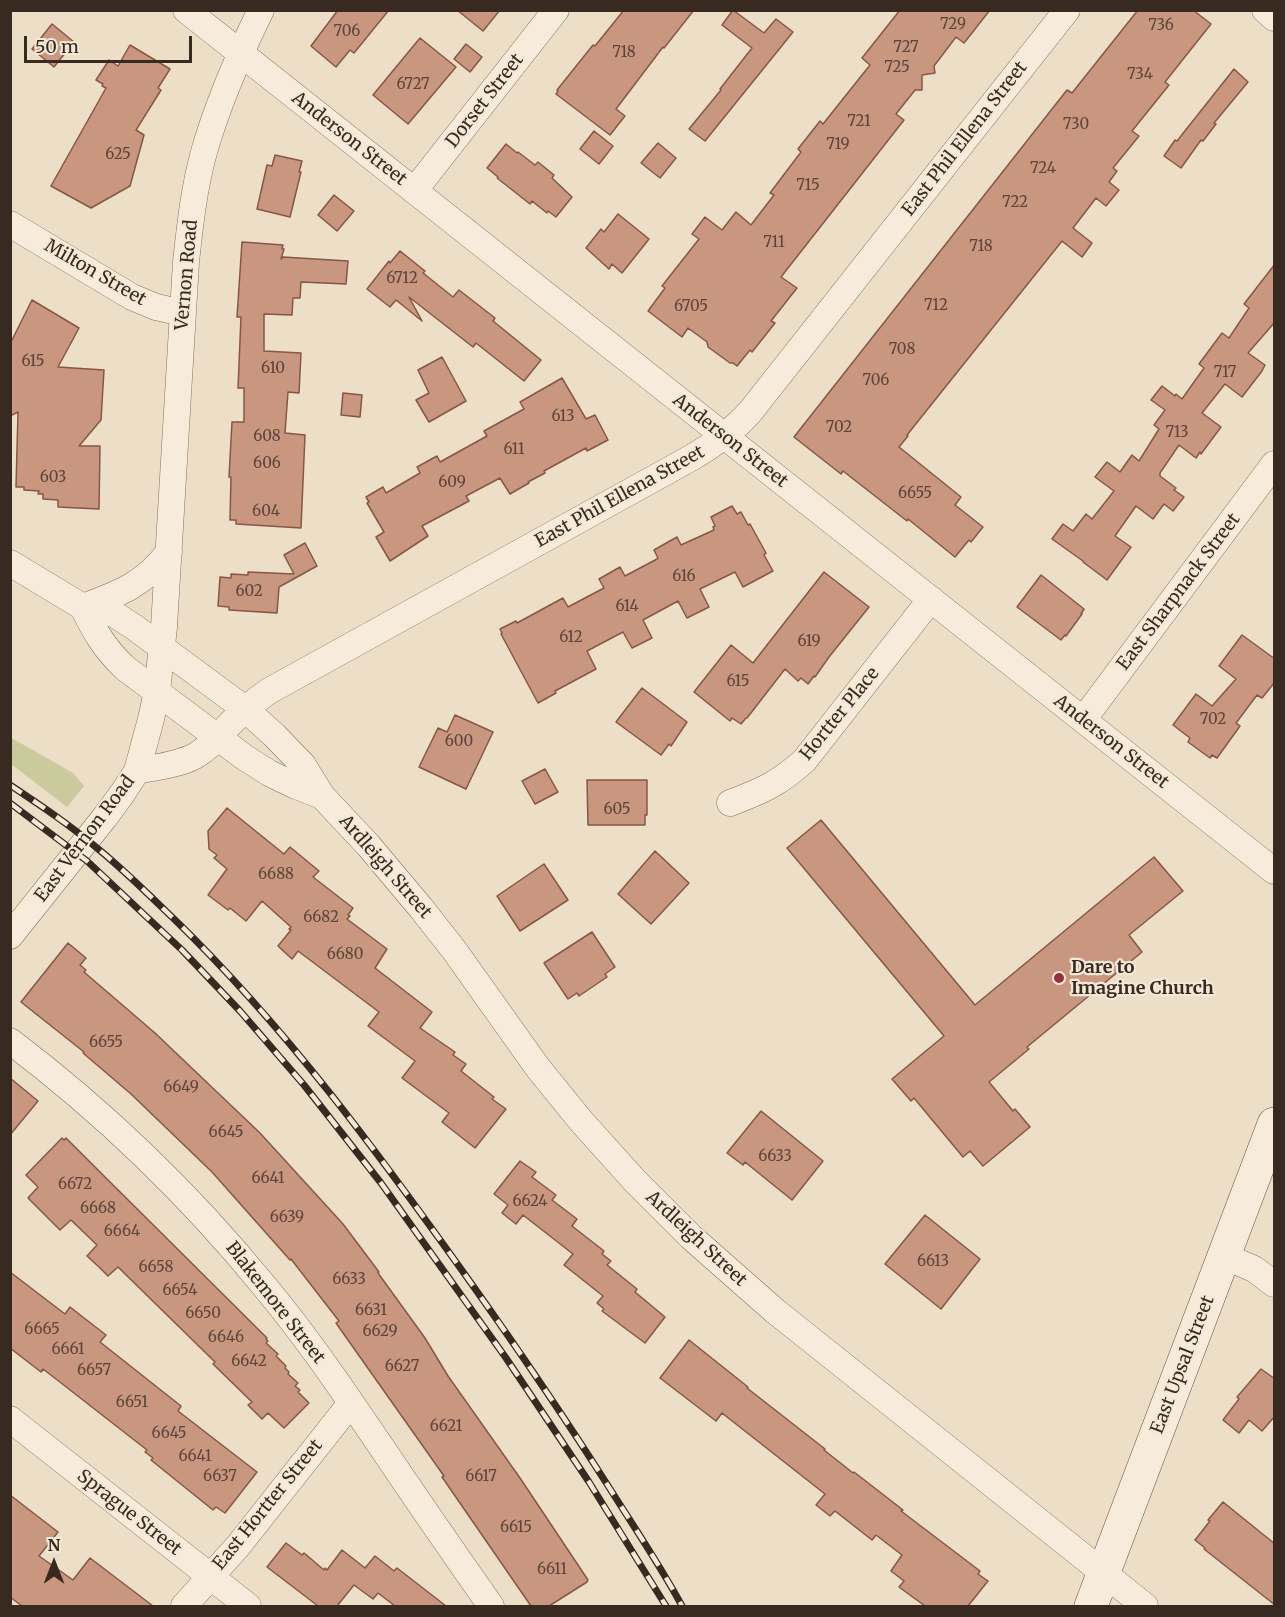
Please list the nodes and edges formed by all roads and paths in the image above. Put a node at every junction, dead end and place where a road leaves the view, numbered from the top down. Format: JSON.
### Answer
{"nodes":[{"id":1,"x":186,"y":10,"type":"edge"},
{"id":2,"x":261,"y":10,"type":"edge"},
{"id":3,"x":556,"y":10,"type":"edge"},
{"id":4,"x":1067,"y":10,"type":"edge"},
{"id":5,"x":1265,"y":10,"type":"edge"},
{"id":6,"x":1275,"y":18,"type":"edge"},
{"id":7,"x":240,"y":53,"type":"junction"},
{"id":8,"x":414,"y":191,"type":"junction"},
{"id":9,"x":10,"y":224,"type":"edge"},
{"id":10,"x":183,"y":313,"type":"junction"},
{"id":11,"x":724,"y":437,"type":"junction"},
{"id":12,"x":1275,"y":464,"type":"edge"},
{"id":13,"x":169,"y":552,"type":"junction"},
{"id":14,"x":10,"y":563,"type":"edge"},
{"id":15,"x":931,"y":599,"type":"junction"},
{"id":16,"x":83,"y":607,"type":"junction"},
{"id":17,"x":163,"y":647,"type":"junction"},
{"id":18,"x":157,"y":692,"type":"junction"},
{"id":19,"x":245,"y":709,"type":"junction"},
{"id":20,"x":1083,"y":720,"type":"junction"},
{"id":21,"x":218,"y":738,"type":"junction"},
{"id":22,"x":137,"y":771,"type":"junction"},
{"id":23,"x":322,"y":796,"type":"junction"},
{"id":24,"x":730,"y":803,"type":"dead end"},
{"id":25,"x":1275,"y":871,"type":"edge"},
{"id":26,"x":10,"y":936,"type":"edge"},
{"id":27,"x":10,"y":1041,"type":"edge"},
{"id":28,"x":1275,"y":1124,"type":"edge"},
{"id":29,"x":1224,"y":1256,"type":"junction"},
{"id":30,"x":1275,"y":1284,"type":"edge"},
{"id":31,"x":351,"y":1403,"type":"junction"},
{"id":32,"x":12,"y":1423,"type":"edge"},
{"id":33,"x":1104,"y":1574,"type":"junction"},
{"id":34,"x":210,"y":1577,"type":"junction"},
{"id":35,"x":244,"y":1605,"type":"edge"},
{"id":36,"x":184,"y":1606,"type":"edge"},
{"id":37,"x":491,"y":1606,"type":"edge"},
{"id":38,"x":1091,"y":1606,"type":"edge"},
{"id":39,"x":1145,"y":1606,"type":"edge"}],
"edges":[{"from":1,"to":7,"type":"street","name":"Anderson Street"},
{"from":2,"to":7,"type":"street","name":"Vernon Road"},
{"from":3,"to":8,"type":"street","name":"Dorset Street"},
{"from":4,"to":11,"type":"street","name":"East Phil Ellena Street"},
{"from":5,"to":6,"type":"street"},
{"from":7,"to":8,"type":"street","name":"Anderson Street"},
{"from":7,"to":10,"type":"street","name":"Vernon Road"},
{"from":8,"to":11,"type":"street","name":"Anderson Street"},
{"from":9,"to":10,"type":"street","name":"Milton Street"},
{"from":10,"to":13,"type":"street","name":"Vernon Road"},
{"from":11,"to":15,"type":"street","name":"Anderson Street"},
{"from":11,"to":19,"type":"street","name":"East Phil Ellena Street"},
{"from":12,"to":20,"type":"street","name":"East Sharpnack Street"},
{"from":13,"to":16,"type":"street"},
{"from":13,"to":17,"type":"street","name":"Vernon Road"},
{"from":14,"to":16,"type":"street","name":"Ardleigh Street"},
{"from":15,"to":20,"type":"street","name":"Anderson Street"},
{"from":15,"to":24,"type":"street","name":"Hortter Place"},
{"from":16,"to":17,"type":"street","name":"Ardleigh Street"},
{"from":16,"to":18,"type":"street","name":"Ardleigh Street"},
{"from":17,"to":18,"type":"street","name":"Vernon Road"},
{"from":17,"to":19,"type":"street","name":"Ardleigh Street"},
{"from":18,"to":21,"type":"street","name":"Ardleigh Street"},
{"from":18,"to":22,"type":"street","name":"Vernon Road"},
{"from":19,"to":21,"type":"street","name":"East Phil Ellena Street"},
{"from":19,"to":23,"type":"street","name":"Ardleigh Street"},
{"from":20,"to":25,"type":"street","name":"Anderson Street"},
{"from":21,"to":22,"type":"street","name":"East Phil Ellena Street"},
{"from":21,"to":23,"type":"street","name":"Ardleigh Street"},
{"from":22,"to":26,"type":"street","name":"East Vernon Road"},
{"from":23,"to":33,"type":"street","name":"Ardleigh Street"},
{"from":27,"to":31,"type":"street","name":"Blakemore Street"},
{"from":28,"to":29,"type":"street","name":"East Upsal Street"},
{"from":29,"to":30,"type":"street"},
{"from":29,"to":33,"type":"street","name":"East Upsal Street"},
{"from":31,"to":34,"type":"street","name":"East Hortter Street"},
{"from":31,"to":37,"type":"street","name":"Blakemore Street"},
{"from":32,"to":34,"type":"street","name":"Sprague Street"},
{"from":33,"to":38,"type":"street","name":"East Upsal Street"},
{"from":33,"to":39,"type":"street","name":"Ardleigh Street"},
{"from":34,"to":35,"type":"street","name":"Sprague Street"},
{"from":34,"to":36,"type":"street","name":"East Hortter Street"}]}
